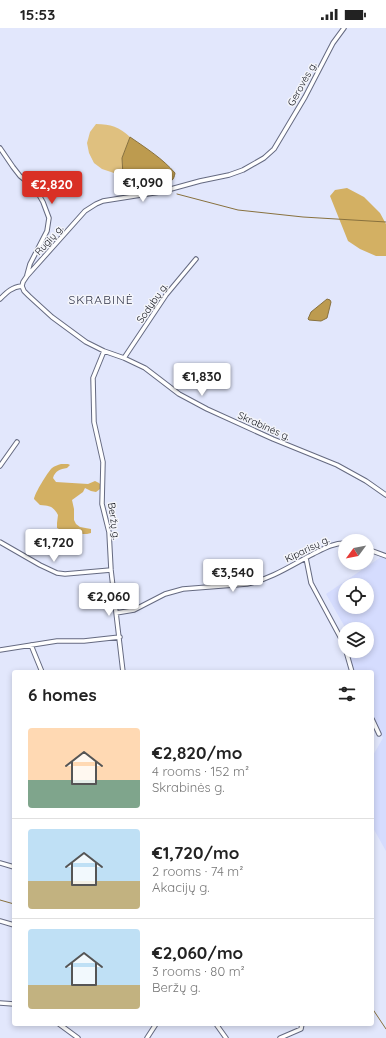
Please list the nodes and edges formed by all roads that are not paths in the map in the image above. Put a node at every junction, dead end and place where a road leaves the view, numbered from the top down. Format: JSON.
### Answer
{"nodes":[{"id":1,"x":344,"y":28,"type":"edge"},
{"id":2,"x":0,"y":148,"type":"edge"},
{"id":3,"x":274,"y":149,"type":"joint"},
{"id":4,"x":196,"y":259,"type":"dead end"},
{"id":5,"x":27,"y":276,"type":"junction"},
{"id":6,"x":22,"y":286,"type":"junction"},
{"id":7,"x":0,"y":300,"type":"edge"},
{"id":8,"x":104,"y":351,"type":"junction"},
{"id":9,"x":124,"y":358,"type":"junction"},
{"id":10,"x":17,"y":442,"type":"dead end"},
{"id":11,"x":0,"y":466,"type":"edge"},
{"id":12,"x":386,"y":495,"type":"edge"},
{"id":13,"x":0,"y":542,"type":"edge"},
{"id":14,"x":338,"y":544,"type":"edge"},
{"id":15,"x":374,"y":552,"type":"edge"},
{"id":16,"x":386,"y":556,"type":"edge"},
{"id":17,"x":306,"y":558,"type":"junction"},
{"id":18,"x":111,"y":570,"type":"junction"},
{"id":19,"x":116,"y":613,"type":"junction"},
{"id":20,"x":338,"y":633,"type":"edge"},
{"id":21,"x":120,"y":637,"type":"junction"},
{"id":22,"x":31,"y":645,"type":"junction"},
{"id":23,"x":0,"y":650,"type":"edge"},
{"id":24,"x":348,"y":658,"type":"edge"},
{"id":25,"x":41,"y":670,"type":"edge"},
{"id":26,"x":123,"y":670,"type":"edge"},
{"id":27,"x":351,"y":670,"type":"edge"},
{"id":28,"x":374,"y":724,"type":"edge"},
{"id":29,"x":379,"y":734,"type":"dead end"},
{"id":30,"x":0,"y":863,"type":"edge"},
{"id":31,"x":12,"y":866,"type":"edge"},
{"id":32,"x":0,"y":922,"type":"edge"},
{"id":33,"x":12,"y":925,"type":"edge"},
{"id":34,"x":0,"y":1003,"type":"edge"},
{"id":35,"x":12,"y":1004,"type":"edge"},
{"id":36,"x":62,"y":1026,"type":"edge"},
{"id":37,"x":155,"y":1026,"type":"edge"},
{"id":38,"x":217,"y":1026,"type":"edge"},
{"id":39,"x":302,"y":1026,"type":"edge"},
{"id":40,"x":78,"y":1038,"type":"edge"},
{"id":41,"x":147,"y":1038,"type":"edge"},
{"id":42,"x":226,"y":1038,"type":"edge"},
{"id":43,"x":280,"y":1038,"type":"edge"}],
"edges":[{"from":1,"to":3,"type":"street","name":"Gerovės g."},
{"from":2,"to":5,"type":"street"},
{"from":3,"to":5,"type":"street","name":"Rugių g."},
{"from":4,"to":9,"type":"street","name":"Sodybų g."},
{"from":5,"to":6,"type":"street","name":"Rugių g."},
{"from":6,"to":7,"type":"street"},
{"from":6,"to":8,"type":"street","name":"Skrabinės g."},
{"from":8,"to":9,"type":"street","name":"Skrabinės g."},
{"from":8,"to":18,"type":"street","name":"Beržų g."},
{"from":9,"to":12,"type":"street","name":"Skrabinės g."},
{"from":10,"to":11,"type":"street"},
{"from":13,"to":18,"type":"street"},
{"from":14,"to":17,"type":"street","name":"Kiparisų g."},
{"from":15,"to":16,"type":"street"},
{"from":17,"to":19,"type":"street","name":"Kiparisų g."},
{"from":17,"to":20,"type":"street"},
{"from":18,"to":19,"type":"street","name":"Beržų g."},
{"from":19,"to":21,"type":"street","name":"Beržų g."},
{"from":21,"to":22,"type":"street"},
{"from":21,"to":26,"type":"street","name":"Beržų g."},
{"from":22,"to":23,"type":"street"},
{"from":22,"to":25,"type":"street"},
{"from":24,"to":27,"type":"street"},
{"from":28,"to":29,"type":"street"},
{"from":30,"to":31,"type":"street"},
{"from":32,"to":33,"type":"street"},
{"from":34,"to":35,"type":"street"},
{"from":36,"to":40,"type":"street"},
{"from":37,"to":41,"type":"street"},
{"from":38,"to":42,"type":"street"},
{"from":39,"to":43,"type":"street"}]}
